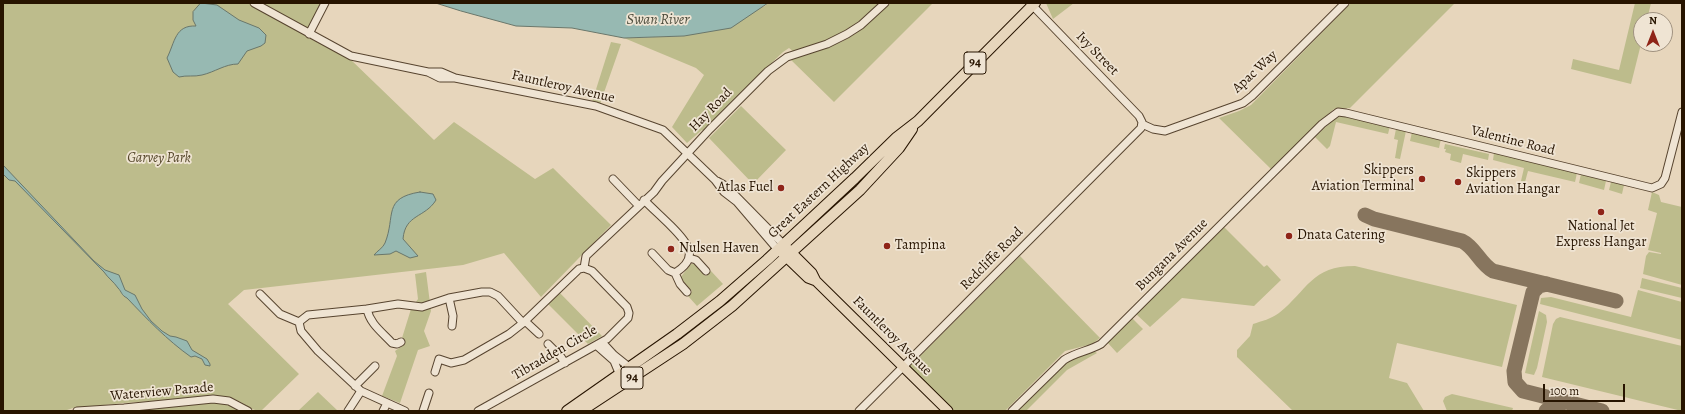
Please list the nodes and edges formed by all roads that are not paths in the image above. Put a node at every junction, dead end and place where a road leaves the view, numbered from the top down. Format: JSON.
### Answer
{"nodes":[{"id":1,"x":254,"y":3,"type":"edge"},
{"id":2,"x":325,"y":3,"type":"edge"},
{"id":3,"x":885,"y":3,"type":"edge"},
{"id":4,"x":1345,"y":3,"type":"edge"},
{"id":5,"x":1032,"y":4,"type":"edge"},
{"id":6,"x":309,"y":34,"type":"junction"},
{"id":7,"x":1682,"y":112,"type":"edge"},
{"id":8,"x":1346,"y":113,"type":"joint"},
{"id":9,"x":918,"y":121,"type":"junction"},
{"id":10,"x":1142,"y":124,"type":"junction"},
{"id":11,"x":688,"y":154,"type":"junction"},
{"id":12,"x":613,"y":179,"type":"dead end"},
{"id":13,"x":641,"y":202,"type":"junction"},
{"id":14,"x":781,"y":247,"type":"junction"},
{"id":15,"x":652,"y":253,"type":"dead end"},
{"id":16,"x":789,"y":255,"type":"junction"},
{"id":17,"x":689,"y":258,"type":"junction"},
{"id":18,"x":584,"y":268,"type":"junction"},
{"id":19,"x":706,"y":271,"type":"dead end"},
{"id":20,"x":675,"y":273,"type":"junction"},
{"id":21,"x":687,"y":292,"type":"dead end"},
{"id":22,"x":260,"y":294,"type":"dead end"},
{"id":23,"x":449,"y":298,"type":"junction"},
{"id":24,"x":367,"y":309,"type":"junction"},
{"id":25,"x":299,"y":322,"type":"junction"},
{"id":26,"x":524,"y":322,"type":"junction"},
{"id":27,"x":452,"y":326,"type":"dead end"},
{"id":28,"x":539,"y":334,"type":"dead end"},
{"id":29,"x":401,"y":342,"type":"dead end"},
{"id":30,"x":548,"y":344,"type":"dead end"},
{"id":31,"x":600,"y":344,"type":"junction"},
{"id":32,"x":565,"y":364,"type":"junction"},
{"id":33,"x":375,"y":366,"type":"dead end"},
{"id":34,"x":629,"y":367,"type":"junction"},
{"id":35,"x":903,"y":367,"type":"junction"},
{"id":36,"x":435,"y":372,"type":"dead end"},
{"id":37,"x":619,"y":373,"type":"junction"},
{"id":38,"x":355,"y":386,"type":"junction"},
{"id":39,"x":361,"y":391,"type":"junction"},
{"id":40,"x":429,"y":393,"type":"dead end"},
{"id":41,"x":390,"y":406,"type":"edge"},
{"id":42,"x":124,"y":410,"type":"edge"},
{"id":43,"x":248,"y":410,"type":"edge"},
{"id":44,"x":77,"y":411,"type":"edge"},
{"id":45,"x":348,"y":411,"type":"edge"},
{"id":46,"x":383,"y":411,"type":"edge"},
{"id":47,"x":405,"y":411,"type":"edge"},
{"id":48,"x":423,"y":411,"type":"edge"},
{"id":49,"x":478,"y":411,"type":"edge"},
{"id":50,"x":567,"y":411,"type":"edge"},
{"id":51,"x":581,"y":411,"type":"edge"},
{"id":52,"x":859,"y":411,"type":"edge"},
{"id":53,"x":948,"y":411,"type":"edge"},
{"id":54,"x":1012,"y":411,"type":"edge"}],
"edges":[{"from":1,"to":6,"type":"street","name":"Fauntleroy Avenue"},
{"from":2,"to":6,"type":"street"},
{"from":3,"to":11,"type":"street","name":"Hay Road"},
{"from":4,"to":10,"type":"street","name":"Apac Way"},
{"from":5,"to":9,"type":"highway","name":"Great Eastern Highway","number":"94"},
{"from":5,"to":10,"type":"street","name":"Ivy Street"},
{"from":6,"to":11,"type":"street","name":"Fauntleroy Avenue"},
{"from":7,"to":8,"type":"street","name":"Valentine Road"},
{"from":8,"to":54,"type":"street","name":"Bungana Avenue"},
{"from":9,"to":14,"type":"highway","name":"Great Eastern Highway","number":"94"},
{"from":9,"to":16,"type":"highway","name":"Great Eastern Highway","number":"94"},
{"from":10,"to":35,"type":"street","name":"Redcliffe Road"},
{"from":11,"to":13,"type":"street","name":"Hay Road"},
{"from":11,"to":14,"type":"street","name":"Fauntleroy Avenue"},
{"from":12,"to":13,"type":"street"},
{"from":13,"to":17,"type":"street"},
{"from":13,"to":18,"type":"street","name":"Hay Road"},
{"from":14,"to":16,"type":"main road","name":"Fauntleroy Avenue"},
{"from":14,"to":34,"type":"highway","name":"Great Eastern Highway","number":"94"},
{"from":15,"to":20,"type":"street"},
{"from":16,"to":35,"type":"main road","name":"Fauntleroy Avenue"},
{"from":16,"to":51,"type":"highway","name":"Great Eastern Highway","number":"94"},
{"from":17,"to":19,"type":"street"},
{"from":17,"to":20,"type":"street"},
{"from":18,"to":26,"type":"street"},
{"from":18,"to":31,"type":"street","name":"Tibradden Circle"},
{"from":20,"to":21,"type":"street"},
{"from":22,"to":25,"type":"street"},
{"from":23,"to":24,"type":"street"},
{"from":23,"to":26,"type":"street"},
{"from":23,"to":27,"type":"street"},
{"from":24,"to":25,"type":"street"},
{"from":24,"to":29,"type":"street"},
{"from":25,"to":38,"type":"street"},
{"from":26,"to":28,"type":"street"},
{"from":26,"to":36,"type":"street"},
{"from":30,"to":32,"type":"street"},
{"from":31,"to":32,"type":"street","name":"Tibradden Circle"},
{"from":31,"to":34,"type":"street"},
{"from":31,"to":37,"type":"street"},
{"from":32,"to":49,"type":"street","name":"Tibradden Circle"},
{"from":33,"to":38,"type":"street"},
{"from":34,"to":37,"type":"highway","name":"Great Eastern Highway","number":"94"},
{"from":35,"to":52,"type":"street","name":"Redcliffe Road"},
{"from":35,"to":53,"type":"main road","name":"Fauntleroy Avenue"},
{"from":37,"to":50,"type":"highway","name":"Great Eastern Highway","number":"94"},
{"from":38,"to":39,"type":"street"},
{"from":39,"to":41,"type":"street"},
{"from":39,"to":45,"type":"street"},
{"from":40,"to":48,"type":"street"},
{"from":41,"to":46,"type":"street"},
{"from":41,"to":47,"type":"street"},
{"from":42,"to":43,"type":"street","name":"Waterview Parade"},
{"from":42,"to":44,"type":"street","name":"Waterview Parade"}]}
